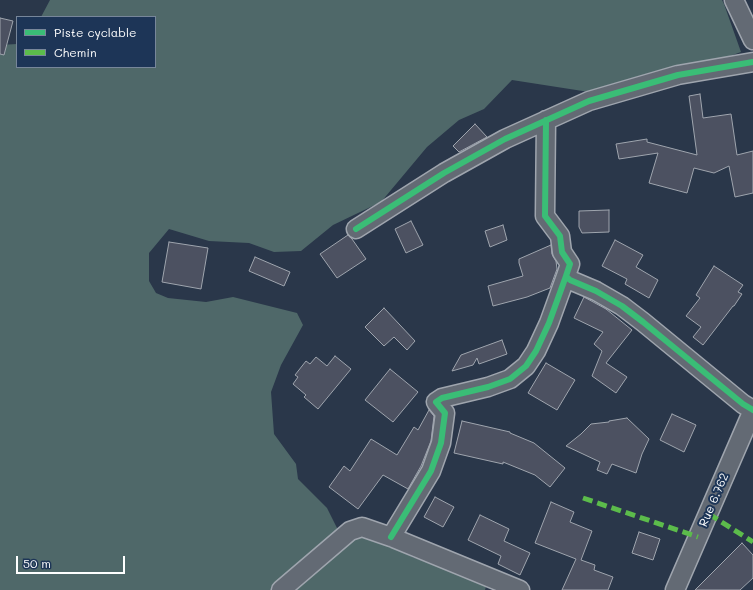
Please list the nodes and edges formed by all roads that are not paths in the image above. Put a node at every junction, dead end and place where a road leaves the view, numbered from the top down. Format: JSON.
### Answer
{"nodes":[{"id":1,"x":734,"y":0,"type":"edge"},
{"id":2,"x":753,"y":40,"type":"edge"},
{"id":3,"x":753,"y":62,"type":"edge"},
{"id":4,"x":546,"y":120,"type":"junction"},
{"id":5,"x":356,"y":229,"type":"dead end"},
{"id":6,"x":566,"y":276,"type":"junction"},
{"id":7,"x":753,"y":410,"type":"edge"},
{"id":8,"x":391,"y":537,"type":"junction"},
{"id":9,"x":281,"y":590,"type":"edge"},
{"id":10,"x":520,"y":590,"type":"edge"},
{"id":11,"x":675,"y":590,"type":"edge"}],
"edges":[{"from":1,"to":2,"type":"street"},
{"from":3,"to":4,"type":"street"},
{"from":4,"to":5,"type":"street"},
{"from":4,"to":6,"type":"street"},
{"from":6,"to":7,"type":"street"},
{"from":6,"to":8,"type":"street"},
{"from":7,"to":11,"type":"street","name":"Rue 6.762"},
{"from":8,"to":9,"type":"street"},
{"from":8,"to":10,"type":"street"}]}
